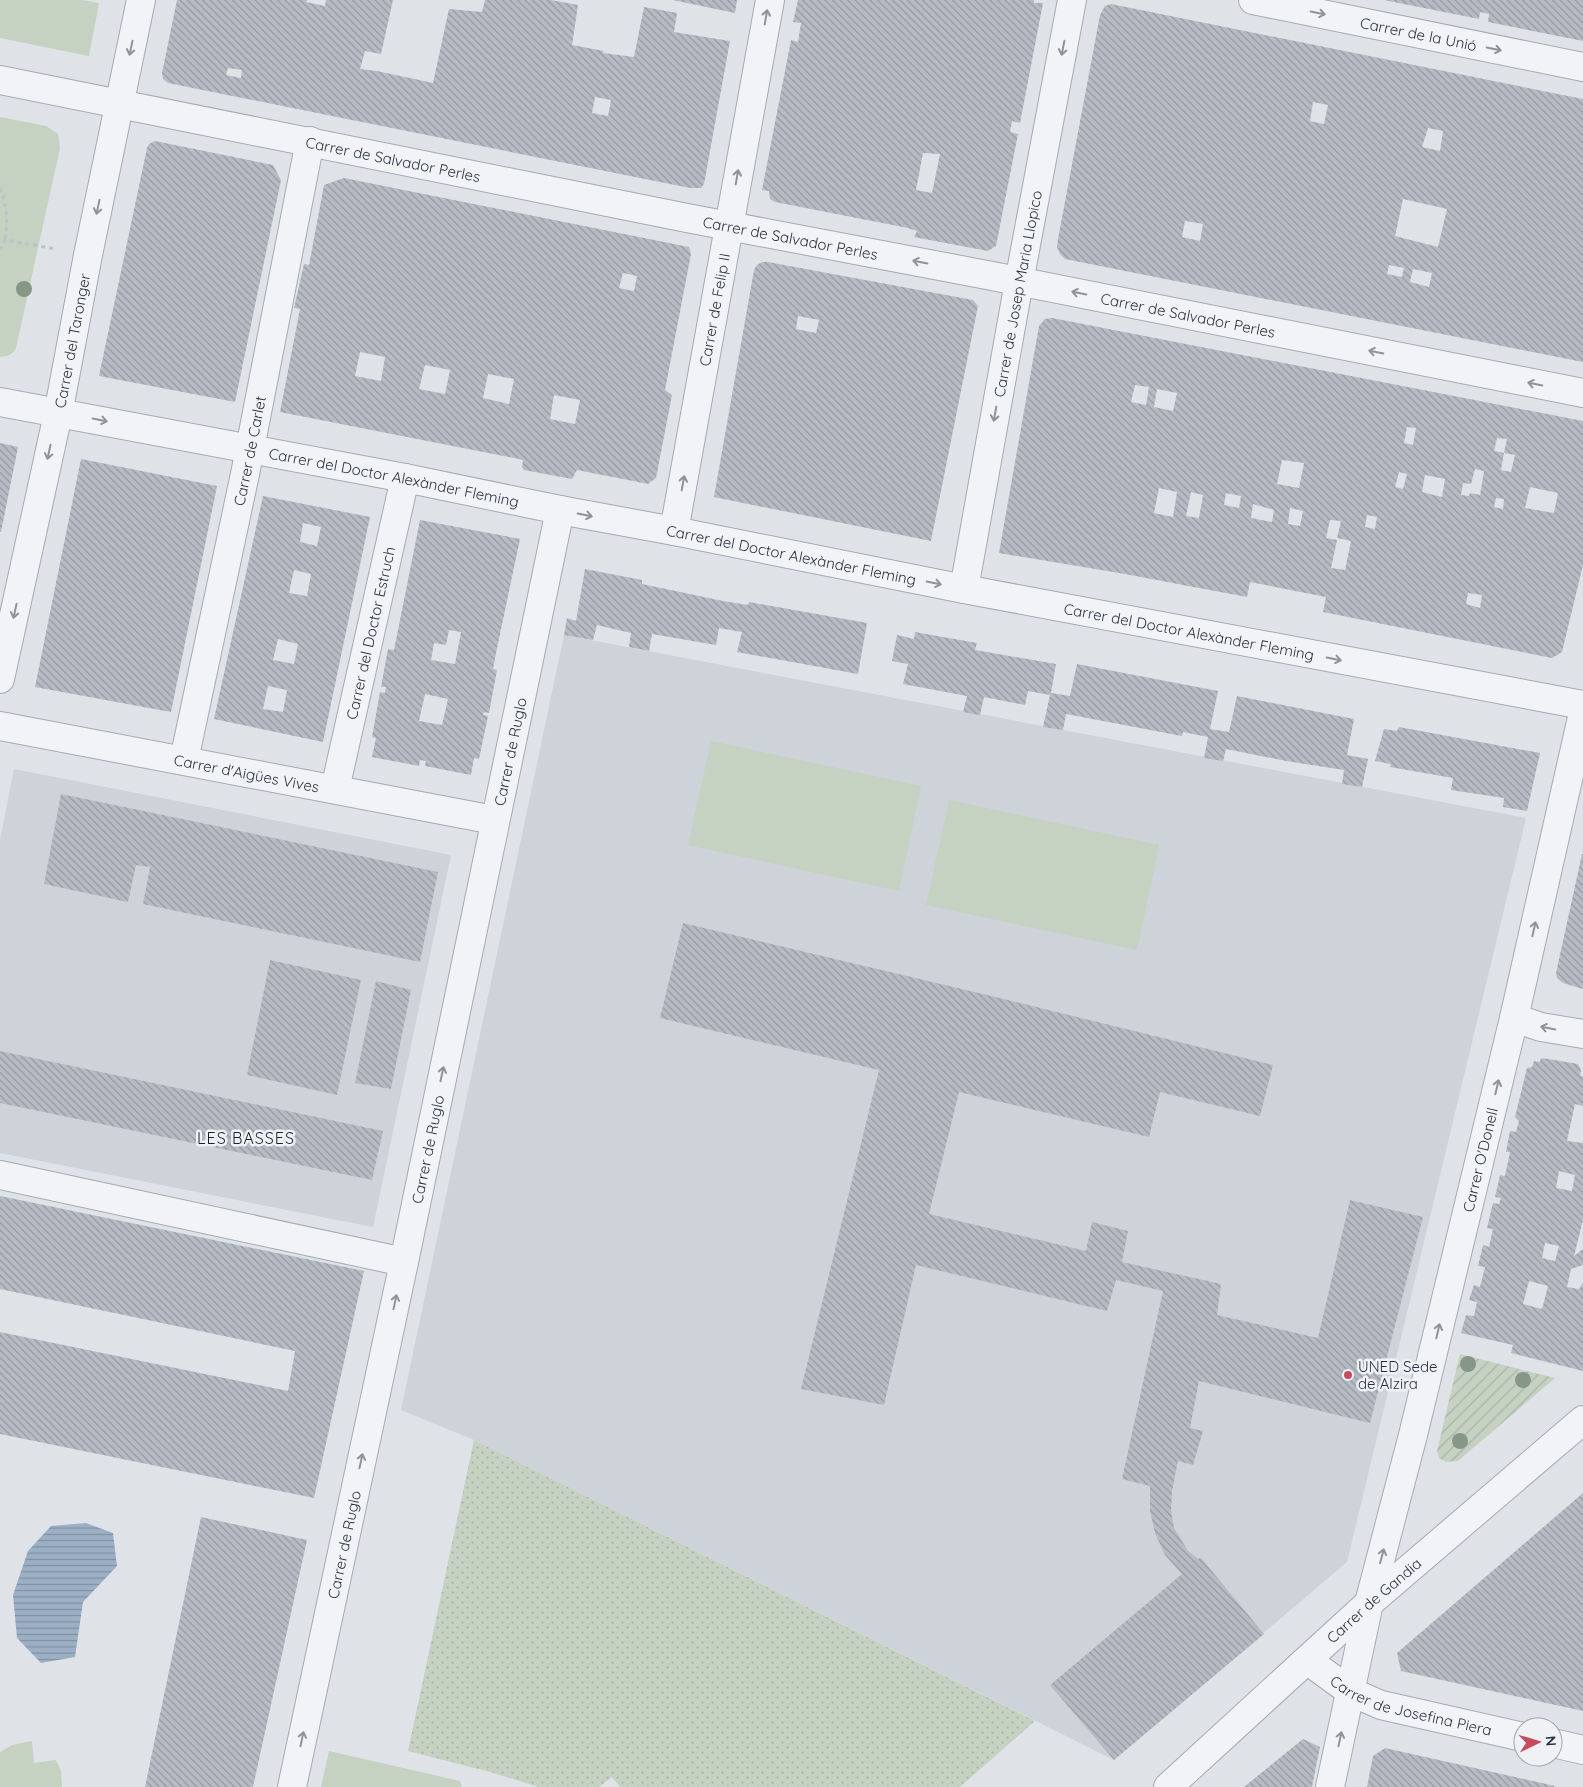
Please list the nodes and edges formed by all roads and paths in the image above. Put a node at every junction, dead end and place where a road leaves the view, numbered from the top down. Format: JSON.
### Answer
{"nodes":[{"id":1,"x":141,"y":0,"type":"edge"},
{"id":2,"x":770,"y":0,"type":"edge"},
{"id":3,"x":1072,"y":0,"type":"edge"},
{"id":4,"x":1253,"y":0,"type":"edge"},
{"id":5,"x":1583,"y":67,"type":"edge"},
{"id":6,"x":0,"y":80,"type":"edge"},
{"id":7,"x":120,"y":103,"type":"junction"},
{"id":8,"x":310,"y":141,"type":"junction"},
{"id":9,"x":0,"y":188,"type":"edge"},
{"id":10,"x":728,"y":225,"type":"junction"},
{"id":11,"x":5,"y":240,"type":"junction"},
{"id":12,"x":0,"y":250,"type":"edge"},
{"id":13,"x":88,"y":255,"type":"junction"},
{"id":14,"x":1019,"y":282,"type":"junction"},
{"id":15,"x":1583,"y":393,"type":"edge"},
{"id":16,"x":0,"y":402,"type":"edge"},
{"id":17,"x":58,"y":414,"type":"junction"},
{"id":18,"x":249,"y":449,"type":"junction"},
{"id":19,"x":405,"y":478,"type":"junction"},
{"id":20,"x":560,"y":510,"type":"junction"},
{"id":21,"x":674,"y":531,"type":"junction"},
{"id":22,"x":964,"y":589,"type":"junction"},
{"id":23,"x":0,"y":679,"type":"edge"},
{"id":24,"x":1583,"y":705,"type":"edge"},
{"id":25,"x":1583,"y":714,"type":"edge"},
{"id":26,"x":0,"y":726,"type":"edge"},
{"id":27,"x":184,"y":760,"type":"junction"},
{"id":28,"x":335,"y":789,"type":"junction"},
{"id":29,"x":494,"y":820,"type":"junction"},
{"id":30,"x":1514,"y":1018,"type":"junction"},
{"id":31,"x":1583,"y":1034,"type":"edge"},
{"id":32,"x":0,"y":1175,"type":"edge"},
{"id":33,"x":404,"y":1262,"type":"junction"},
{"id":34,"x":1580,"y":1425,"type":"edge"},
{"id":35,"x":1369,"y":1603,"type":"junction"},
{"id":36,"x":1307,"y":1660,"type":"junction"},
{"id":37,"x":1351,"y":1692,"type":"junction"},
{"id":38,"x":1513,"y":1735,"type":"edge"},
{"id":39,"x":1563,"y":1745,"type":"edge"},
{"id":40,"x":1583,"y":1750,"type":"edge"},
{"id":41,"x":292,"y":1787,"type":"edge"},
{"id":42,"x":1168,"y":1787,"type":"edge"},
{"id":43,"x":1330,"y":1787,"type":"edge"}],
"edges":[{"from":1,"to":7,"type":"street","name":"Carrer del Taronger","one_way":true},
{"from":10,"to":2,"type":"street","name":"Carrer de Felip II","one_way":true},
{"from":3,"to":14,"type":"street","name":"Carrer de Josep Maria Llopico","one_way":true},
{"from":4,"to":5,"type":"street","name":"Carrer de la Unió","one_way":true},
{"from":6,"to":7,"type":"street","name":"Carrer de Salvador Perles"},
{"from":7,"to":8,"type":"street","name":"Carrer de Salvador Perles"},
{"from":7,"to":13,"type":"street","name":"Carrer del Taronger","one_way":true},
{"from":8,"to":10,"type":"street","name":"Carrer de Salvador Perles"},
{"from":8,"to":18,"type":"street","name":"Carrer de Carlet"},
{"from":9,"to":11,"type":"path"},
{"from":14,"to":10,"type":"street","name":"Carrer de Salvador Perles","one_way":true},
{"from":21,"to":10,"type":"street","name":"Carrer de Felip II","one_way":true},
{"from":11,"to":12,"type":"path"},
{"from":11,"to":13,"type":"path"},
{"from":13,"to":17,"type":"street","name":"Carrer del Taronger"},
{"from":15,"to":14,"type":"street","name":"Carrer de Salvador Perles","one_way":true},
{"from":14,"to":22,"type":"street","name":"Carrer de Josep Maria Llopico","one_way":true},
{"from":16,"to":17,"type":"street","name":"Carrer del Doctor Alexànder Fleming"},
{"from":17,"to":18,"type":"street","name":"Carrer del Doctor Alexànder Fleming","one_way":true},
{"from":17,"to":23,"type":"street","name":"Carrer del Taronger","one_way":true},
{"from":18,"to":19,"type":"street","name":"Carrer del Doctor Alexànder Fleming"},
{"from":18,"to":27,"type":"street","name":"Carrer de Carlet"},
{"from":19,"to":20,"type":"street","name":"Carrer del Doctor Alexànder Fleming"},
{"from":19,"to":28,"type":"street","name":"Carrer del Doctor Estruch"},
{"from":20,"to":21,"type":"street","name":"Carrer del Doctor Alexànder Fleming","one_way":true},
{"from":20,"to":29,"type":"street","name":"Carrer de Ruglo"},
{"from":21,"to":22,"type":"street","name":"Carrer del Doctor Alexànder Fleming","one_way":true},
{"from":22,"to":24,"type":"street","name":"Carrer del Doctor Alexànder Fleming","one_way":true},
{"from":30,"to":25,"type":"street","name":"Carrer O'Donell","one_way":true},
{"from":26,"to":27,"type":"street","name":"Carrer d'Aigües Vives"},
{"from":27,"to":28,"type":"street","name":"Carrer d'Aigües Vives"},
{"from":28,"to":29,"type":"street","name":"Carrer d'Aigües Vives"},
{"from":33,"to":29,"type":"street","name":"Carrer de Ruglo","one_way":true},
{"from":31,"to":30,"type":"street","one_way":true},
{"from":35,"to":30,"type":"street","name":"Carrer O'Donell","one_way":true},
{"from":32,"to":33,"type":"street"},
{"from":41,"to":33,"type":"street","name":"Carrer de Ruglo","one_way":true},
{"from":34,"to":35,"type":"street","name":"Carrer de Gandia"},
{"from":35,"to":36,"type":"street","name":"Carrer de Gandia"},
{"from":35,"to":37,"type":"street","name":"Carrer O'Donell"},
{"from":36,"to":37,"type":"street","name":"Carrer de Josefina Piera"},
{"from":36,"to":42,"type":"street","name":"Carrer de Gandia"},
{"from":37,"to":38,"type":"street","name":"Carrer de Josefina Piera"},
{"from":43,"to":37,"type":"street","name":"Carrer O'Donell","one_way":true},
{"from":39,"to":40,"type":"street"}]}
